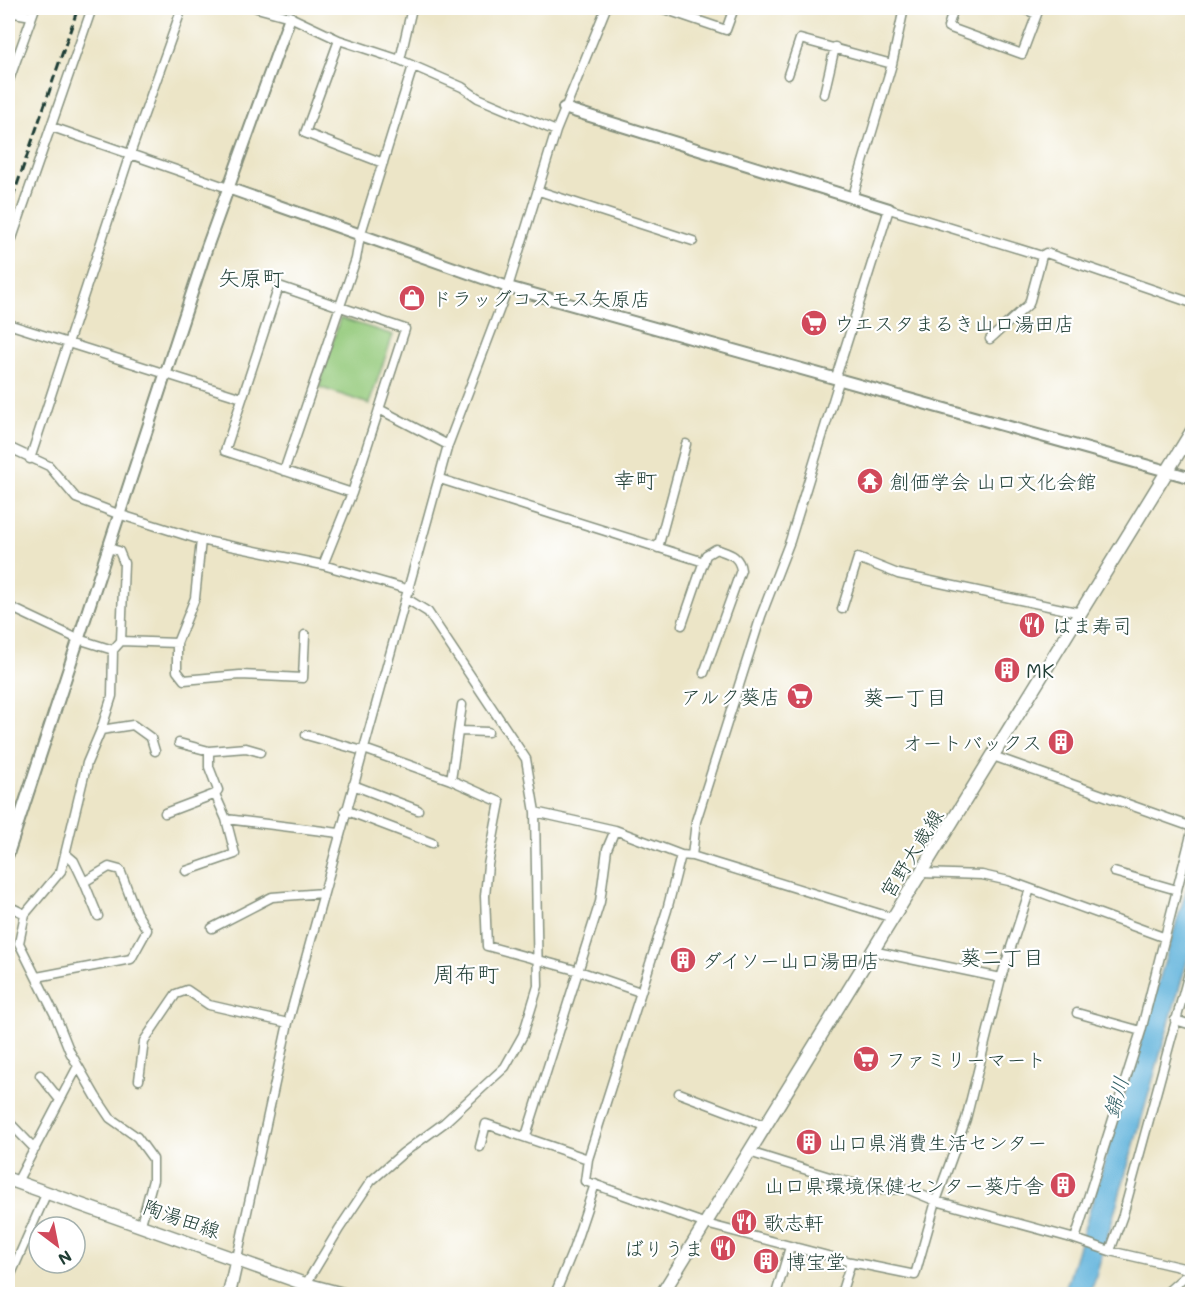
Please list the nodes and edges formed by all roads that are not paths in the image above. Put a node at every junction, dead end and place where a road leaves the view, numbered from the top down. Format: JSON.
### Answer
{"nodes":[{"id":1,"x":92,"y":8,"type":"edge"},
{"id":2,"x":182,"y":8,"type":"edge"},
{"id":3,"x":257,"y":8,"type":"edge"},
{"id":4,"x":412,"y":8,"type":"edge"},
{"id":5,"x":606,"y":8,"type":"edge"},
{"id":6,"x":661,"y":8,"type":"edge"},
{"id":7,"x":734,"y":8,"type":"edge"},
{"id":8,"x":904,"y":8,"type":"edge"},
{"id":9,"x":954,"y":8,"type":"edge"},
{"id":10,"x":1021,"y":8,"type":"edge"},
{"id":11,"x":8,"y":12,"type":"edge"},
{"id":12,"x":34,"y":12,"type":"edge"},
{"id":13,"x":292,"y":12,"type":"edge"},
{"id":14,"x":339,"y":40,"type":"junction"},
{"id":15,"x":836,"y":47,"type":"junction"},
{"id":16,"x":400,"y":60,"type":"junction"},
{"id":17,"x":892,"y":64,"type":"junction"},
{"id":18,"x":413,"y":66,"type":"junction"},
{"id":19,"x":788,"y":75,"type":"dead end"},
{"id":20,"x":8,"y":83,"type":"edge"},
{"id":21,"x":824,"y":94,"type":"dead end"},
{"id":22,"x":564,"y":108,"type":"junction"},
{"id":23,"x":52,"y":127,"type":"junction"},
{"id":24,"x":556,"y":130,"type":"junction"},
{"id":25,"x":130,"y":154,"type":"junction"},
{"id":26,"x":383,"y":164,"type":"junction"},
{"id":27,"x":228,"y":188,"type":"junction"},
{"id":28,"x":538,"y":191,"type":"junction"},
{"id":29,"x":853,"y":196,"type":"junction"},
{"id":30,"x":889,"y":209,"type":"junction"},
{"id":31,"x":360,"y":236,"type":"junction"},
{"id":32,"x":693,"y":241,"type":"dead end"},
{"id":33,"x":8,"y":250,"type":"edge"},
{"id":34,"x":1042,"y":256,"type":"junction"},
{"id":35,"x":508,"y":287,"type":"junction"},
{"id":36,"x":1192,"y":303,"type":"edge"},
{"id":37,"x":340,"y":306,"type":"junction"},
{"id":38,"x":8,"y":324,"type":"edge"},
{"id":39,"x":990,"y":339,"type":"dead end"},
{"id":40,"x":69,"y":344,"type":"junction"},
{"id":41,"x":166,"y":373,"type":"junction"},
{"id":42,"x":838,"y":378,"type":"junction"},
{"id":43,"x":242,"y":398,"type":"junction"},
{"id":44,"x":379,"y":409,"type":"junction"},
{"id":45,"x":1192,"y":431,"type":"edge"},
{"id":46,"x":686,"y":444,"type":"dead end"},
{"id":47,"x":448,"y":445,"type":"junction"},
{"id":48,"x":8,"y":448,"type":"edge"},
{"id":49,"x":30,"y":459,"type":"junction"},
{"id":50,"x":1167,"y":470,"type":"junction"},
{"id":51,"x":284,"y":471,"type":"junction"},
{"id":52,"x":1192,"y":478,"type":"edge"},
{"id":53,"x":440,"y":479,"type":"junction"},
{"id":54,"x":352,"y":493,"type":"junction"},
{"id":55,"x":118,"y":514,"type":"junction"},
{"id":56,"x":201,"y":540,"type":"junction"},
{"id":57,"x":108,"y":548,"type":"junction"},
{"id":58,"x":658,"y":548,"type":"junction"},
{"id":59,"x":704,"y":562,"type":"junction"},
{"id":60,"x":323,"y":565,"type":"junction"},
{"id":61,"x":410,"y":590,"type":"junction"},
{"id":62,"x":407,"y":599,"type":"junction"},
{"id":63,"x":8,"y":606,"type":"edge"},
{"id":64,"x":842,"y":609,"type":"dead end"},
{"id":65,"x":1081,"y":613,"type":"junction"},
{"id":66,"x":682,"y":625,"type":"dead end"},
{"id":67,"x":305,"y":635,"type":"dead end"},
{"id":68,"x":78,"y":639,"type":"junction"},
{"id":69,"x":121,"y":641,"type":"junction"},
{"id":70,"x":177,"y":643,"type":"junction"},
{"id":71,"x":113,"y":650,"type":"junction"},
{"id":72,"x":704,"y":673,"type":"dead end"},
{"id":73,"x":462,"y":705,"type":"dead end"},
{"id":74,"x":101,"y":730,"type":"junction"},
{"id":75,"x":460,"y":731,"type":"junction"},
{"id":76,"x":488,"y":732,"type":"dead end"},
{"id":77,"x":306,"y":735,"type":"dead end"},
{"id":78,"x":179,"y":743,"type":"dead end"},
{"id":79,"x":363,"y":750,"type":"junction"},
{"id":80,"x":155,"y":751,"type":"dead end"},
{"id":81,"x":209,"y":751,"type":"junction"},
{"id":82,"x":260,"y":752,"type":"dead end"},
{"id":83,"x":993,"y":756,"type":"junction"},
{"id":84,"x":451,"y":780,"type":"junction"},
{"id":85,"x":353,"y":785,"type":"junction"},
{"id":86,"x":215,"y":794,"type":"junction"},
{"id":87,"x":345,"y":810,"type":"junction"},
{"id":88,"x":418,"y":810,"type":"dead end"},
{"id":89,"x":535,"y":812,"type":"junction"},
{"id":90,"x":165,"y":813,"type":"dead end"},
{"id":91,"x":226,"y":819,"type":"junction"},
{"id":92,"x":1192,"y":829,"type":"edge"},
{"id":93,"x":615,"y":830,"type":"junction"},
{"id":94,"x":339,"y":833,"type":"junction"},
{"id":95,"x":432,"y":843,"type":"dead end"},
{"id":96,"x":8,"y":854,"type":"edge"},
{"id":97,"x":66,"y":855,"type":"junction"},
{"id":98,"x":681,"y":855,"type":"junction"},
{"id":99,"x":692,"y":856,"type":"junction"},
{"id":100,"x":186,"y":871,"type":"dead end"},
{"id":101,"x":1114,"y":872,"type":"dead end"},
{"id":102,"x":921,"y":873,"type":"junction"},
{"id":103,"x":84,"y":882,"type":"junction"},
{"id":104,"x":1030,"y":890,"type":"junction"},
{"id":105,"x":1177,"y":890,"type":"junction"},
{"id":106,"x":323,"y":893,"type":"junction"},
{"id":107,"x":8,"y":906,"type":"edge"},
{"id":108,"x":25,"y":914,"type":"junction"},
{"id":109,"x":98,"y":916,"type":"dead end"},
{"id":110,"x":893,"y":918,"type":"junction"},
{"id":111,"x":212,"y":928,"type":"dead end"},
{"id":112,"x":1163,"y":937,"type":"junction"},
{"id":113,"x":872,"y":951,"type":"junction"},
{"id":114,"x":537,"y":959,"type":"junction"},
{"id":115,"x":1192,"y":962,"type":"edge"},
{"id":116,"x":579,"y":971,"type":"junction"},
{"id":117,"x":37,"y":977,"type":"junction"},
{"id":118,"x":1001,"y":978,"type":"junction"},
{"id":119,"x":640,"y":992,"type":"junction"},
{"id":120,"x":1077,"y":1013,"type":"dead end"},
{"id":121,"x":1175,"y":1020,"type":"junction"},
{"id":122,"x":288,"y":1023,"type":"junction"},
{"id":123,"x":1192,"y":1025,"type":"edge"},
{"id":124,"x":1141,"y":1031,"type":"junction"},
{"id":125,"x":78,"y":1066,"type":"junction"},
{"id":126,"x":40,"y":1074,"type":"dead end"},
{"id":127,"x":139,"y":1080,"type":"dead end"},
{"id":128,"x":679,"y":1093,"type":"dead end"},
{"id":129,"x":60,"y":1100,"type":"junction"},
{"id":130,"x":8,"y":1121,"type":"edge"},
{"id":131,"x":766,"y":1126,"type":"junction"},
{"id":132,"x":526,"y":1136,"type":"junction"},
{"id":133,"x":480,"y":1147,"type":"dead end"},
{"id":134,"x":35,"y":1149,"type":"junction"},
{"id":135,"x":749,"y":1152,"type":"junction"},
{"id":136,"x":588,"y":1159,"type":"junction"},
{"id":137,"x":11,"y":1182,"type":"edge"},
{"id":138,"x":595,"y":1184,"type":"junction"},
{"id":139,"x":47,"y":1192,"type":"junction"},
{"id":140,"x":936,"y":1201,"type":"junction"},
{"id":141,"x":141,"y":1224,"type":"junction"},
{"id":142,"x":706,"y":1224,"type":"junction"},
{"id":143,"x":1076,"y":1239,"type":"junction"},
{"id":144,"x":790,"y":1247,"type":"junction"},
{"id":145,"x":1110,"y":1251,"type":"junction"},
{"id":146,"x":237,"y":1258,"type":"junction"},
{"id":147,"x":851,"y":1262,"type":"junction"},
{"id":148,"x":1192,"y":1270,"type":"edge"},
{"id":149,"x":8,"y":1281,"type":"edge"},
{"id":150,"x":303,"y":1289,"type":"edge"},
{"id":151,"x":229,"y":1294,"type":"edge"},
{"id":152,"x":343,"y":1294,"type":"edge"},
{"id":153,"x":555,"y":1294,"type":"edge"},
{"id":154,"x":662,"y":1294,"type":"edge"},
{"id":155,"x":776,"y":1294,"type":"edge"},
{"id":156,"x":841,"y":1294,"type":"edge"},
{"id":157,"x":1165,"y":1294,"type":"edge"}],
"edges":[{"from":1,"to":23,"type":"street"},
{"from":2,"to":25,"type":"street"},
{"from":3,"to":13,"type":"street"},
{"from":4,"to":16,"type":"street"},
{"from":5,"to":22,"type":"street"},
{"from":6,"to":7,"type":"street"},
{"from":8,"to":17,"type":"street"},
{"from":9,"to":10,"type":"street"},
{"from":11,"to":12,"type":"street"},
{"from":12,"to":20,"type":"street"},
{"from":13,"to":14,"type":"street"},
{"from":13,"to":27,"type":"street"},
{"from":14,"to":16,"type":"street"},
{"from":14,"to":26,"type":"street"},
{"from":15,"to":17,"type":"street"},
{"from":15,"to":19,"type":"street"},
{"from":15,"to":21,"type":"street"},
{"from":16,"to":18,"type":"street"},
{"from":17,"to":29,"type":"street"},
{"from":18,"to":24,"type":"street"},
{"from":18,"to":26,"type":"street"},
{"from":22,"to":24,"type":"street"},
{"from":22,"to":29,"type":"street"},
{"from":23,"to":25,"type":"street"},
{"from":23,"to":33,"type":"street"},
{"from":24,"to":28,"type":"street"},
{"from":25,"to":27,"type":"street"},
{"from":25,"to":40,"type":"street"},
{"from":26,"to":31,"type":"street"},
{"from":27,"to":31,"type":"street"},
{"from":27,"to":41,"type":"street"},
{"from":28,"to":32,"type":"street"},
{"from":28,"to":35,"type":"street"},
{"from":29,"to":30,"type":"street"},
{"from":30,"to":34,"type":"street"},
{"from":30,"to":42,"type":"street"},
{"from":31,"to":35,"type":"street"},
{"from":31,"to":37,"type":"street"},
{"from":34,"to":36,"type":"street"},
{"from":34,"to":39,"type":"street"},
{"from":35,"to":42,"type":"street"},
{"from":35,"to":47,"type":"street"},
{"from":37,"to":43,"type":"street"},
{"from":37,"to":44,"type":"street"},
{"from":37,"to":51,"type":"street"},
{"from":38,"to":40,"type":"street"},
{"from":40,"to":41,"type":"street"},
{"from":40,"to":49,"type":"street"},
{"from":41,"to":43,"type":"street"},
{"from":41,"to":55,"type":"street"},
{"from":42,"to":50,"type":"street"},
{"from":42,"to":99,"type":"street"},
{"from":43,"to":51,"type":"street"},
{"from":44,"to":47,"type":"street"},
{"from":44,"to":54,"type":"street"},
{"from":45,"to":50,"type":"main road","name":"宮野大歳線"},
{"from":46,"to":58,"type":"street"},
{"from":47,"to":53,"type":"street"},
{"from":48,"to":49,"type":"street"},
{"from":49,"to":55,"type":"street"},
{"from":50,"to":52,"type":"street"},
{"from":50,"to":65,"type":"main road","name":"宮野大歳線"},
{"from":51,"to":54,"type":"street"},
{"from":53,"to":58,"type":"street"},
{"from":53,"to":61,"type":"street"},
{"from":54,"to":60,"type":"street"},
{"from":55,"to":56,"type":"street"},
{"from":55,"to":57,"type":"street"},
{"from":56,"to":60,"type":"street"},
{"from":56,"to":70,"type":"street"},
{"from":57,"to":68,"type":"street"},
{"from":57,"to":69,"type":"street"},
{"from":58,"to":59,"type":"street"},
{"from":59,"to":66,"type":"street"},
{"from":59,"to":72,"type":"street"},
{"from":60,"to":61,"type":"street"},
{"from":61,"to":62,"type":"street"},
{"from":62,"to":79,"type":"street"},
{"from":62,"to":89,"type":"street"},
{"from":63,"to":68,"type":"street"},
{"from":64,"to":65,"type":"street"},
{"from":65,"to":83,"type":"main road","name":"宮野大歳線"},
{"from":67,"to":70,"type":"street"},
{"from":68,"to":71,"type":"street"},
{"from":68,"to":96,"type":"street"},
{"from":69,"to":70,"type":"street"},
{"from":69,"to":71,"type":"street"},
{"from":71,"to":74,"type":"street"},
{"from":73,"to":75,"type":"street"},
{"from":74,"to":80,"type":"street"},
{"from":74,"to":97,"type":"street"},
{"from":75,"to":76,"type":"street"},
{"from":75,"to":84,"type":"street"},
{"from":77,"to":79,"type":"street"},
{"from":78,"to":81,"type":"street"},
{"from":79,"to":84,"type":"street"},
{"from":79,"to":85,"type":"street"},
{"from":81,"to":82,"type":"street"},
{"from":81,"to":86,"type":"street"},
{"from":83,"to":92,"type":"street"},
{"from":83,"to":102,"type":"main road","name":"宮野大歳線"},
{"from":84,"to":114,"type":"street"},
{"from":85,"to":87,"type":"street"},
{"from":85,"to":88,"type":"street"},
{"from":86,"to":90,"type":"street"},
{"from":86,"to":91,"type":"street"},
{"from":87,"to":94,"type":"street"},
{"from":87,"to":95,"type":"street"},
{"from":89,"to":93,"type":"street"},
{"from":89,"to":114,"type":"street"},
{"from":91,"to":94,"type":"street"},
{"from":91,"to":100,"type":"street"},
{"from":92,"to":105,"type":"street"},
{"from":93,"to":98,"type":"street"},
{"from":93,"to":116,"type":"street"},
{"from":94,"to":106,"type":"street"},
{"from":97,"to":103,"type":"street"},
{"from":97,"to":108,"type":"street"},
{"from":98,"to":99,"type":"street"},
{"from":98,"to":119,"type":"street"},
{"from":99,"to":110,"type":"street"},
{"from":101,"to":105,"type":"street"},
{"from":102,"to":104,"type":"street"},
{"from":102,"to":110,"type":"main road","name":"宮野大歳線"},
{"from":103,"to":109,"type":"street"},
{"from":103,"to":117,"type":"street"},
{"from":104,"to":112,"type":"street"},
{"from":104,"to":118,"type":"street"},
{"from":105,"to":112,"type":"street"},
{"from":106,"to":111,"type":"street"},
{"from":106,"to":122,"type":"street"},
{"from":107,"to":108,"type":"street"},
{"from":108,"to":117,"type":"street"},
{"from":110,"to":113,"type":"main road","name":"宮野大歳線"},
{"from":112,"to":124,"type":"street"},
{"from":113,"to":118,"type":"street"},
{"from":113,"to":131,"type":"main road","name":"宮野大歳線"},
{"from":114,"to":116,"type":"street"},
{"from":114,"to":150,"type":"street"},
{"from":115,"to":121,"type":"street"},
{"from":116,"to":119,"type":"street"},
{"from":116,"to":132,"type":"street"},
{"from":117,"to":125,"type":"street"},
{"from":118,"to":140,"type":"street"},
{"from":119,"to":136,"type":"street"},
{"from":120,"to":124,"type":"street"},
{"from":121,"to":123,"type":"street"},
{"from":121,"to":145,"type":"street"},
{"from":122,"to":127,"type":"street"},
{"from":122,"to":146,"type":"street"},
{"from":124,"to":143,"type":"street"},
{"from":125,"to":129,"type":"street"},
{"from":125,"to":141,"type":"street"},
{"from":126,"to":129,"type":"street"},
{"from":128,"to":131,"type":"street"},
{"from":129,"to":134,"type":"street"},
{"from":130,"to":134,"type":"street"},
{"from":131,"to":135,"type":"main road","name":"宮野大歳線"},
{"from":132,"to":133,"type":"street"},
{"from":132,"to":136,"type":"street"},
{"from":134,"to":137,"type":"street"},
{"from":135,"to":140,"type":"street"},
{"from":135,"to":142,"type":"main road","name":"宮野大歳線"},
{"from":136,"to":138,"type":"street"},
{"from":137,"to":139,"type":"main road","name":"陶湯田線"},
{"from":138,"to":142,"type":"street"},
{"from":138,"to":153,"type":"street"},
{"from":139,"to":141,"type":"main road","name":"陶湯田線"},
{"from":139,"to":149,"type":"street"},
{"from":140,"to":143,"type":"street"},
{"from":140,"to":147,"type":"street"},
{"from":141,"to":146,"type":"main road","name":"陶湯田線"},
{"from":142,"to":144,"type":"street"},
{"from":142,"to":154,"type":"main road","name":"宮野大歳線"},
{"from":143,"to":145,"type":"street"},
{"from":144,"to":147,"type":"street"},
{"from":144,"to":155,"type":"street"},
{"from":145,"to":148,"type":"street"},
{"from":146,"to":150,"type":"main road","name":"陶湯田線"},
{"from":146,"to":151,"type":"main road"},
{"from":147,"to":156,"type":"street"},
{"from":148,"to":157,"type":"street"},
{"from":150,"to":152,"type":"main road","name":"陶湯田線"}]}
